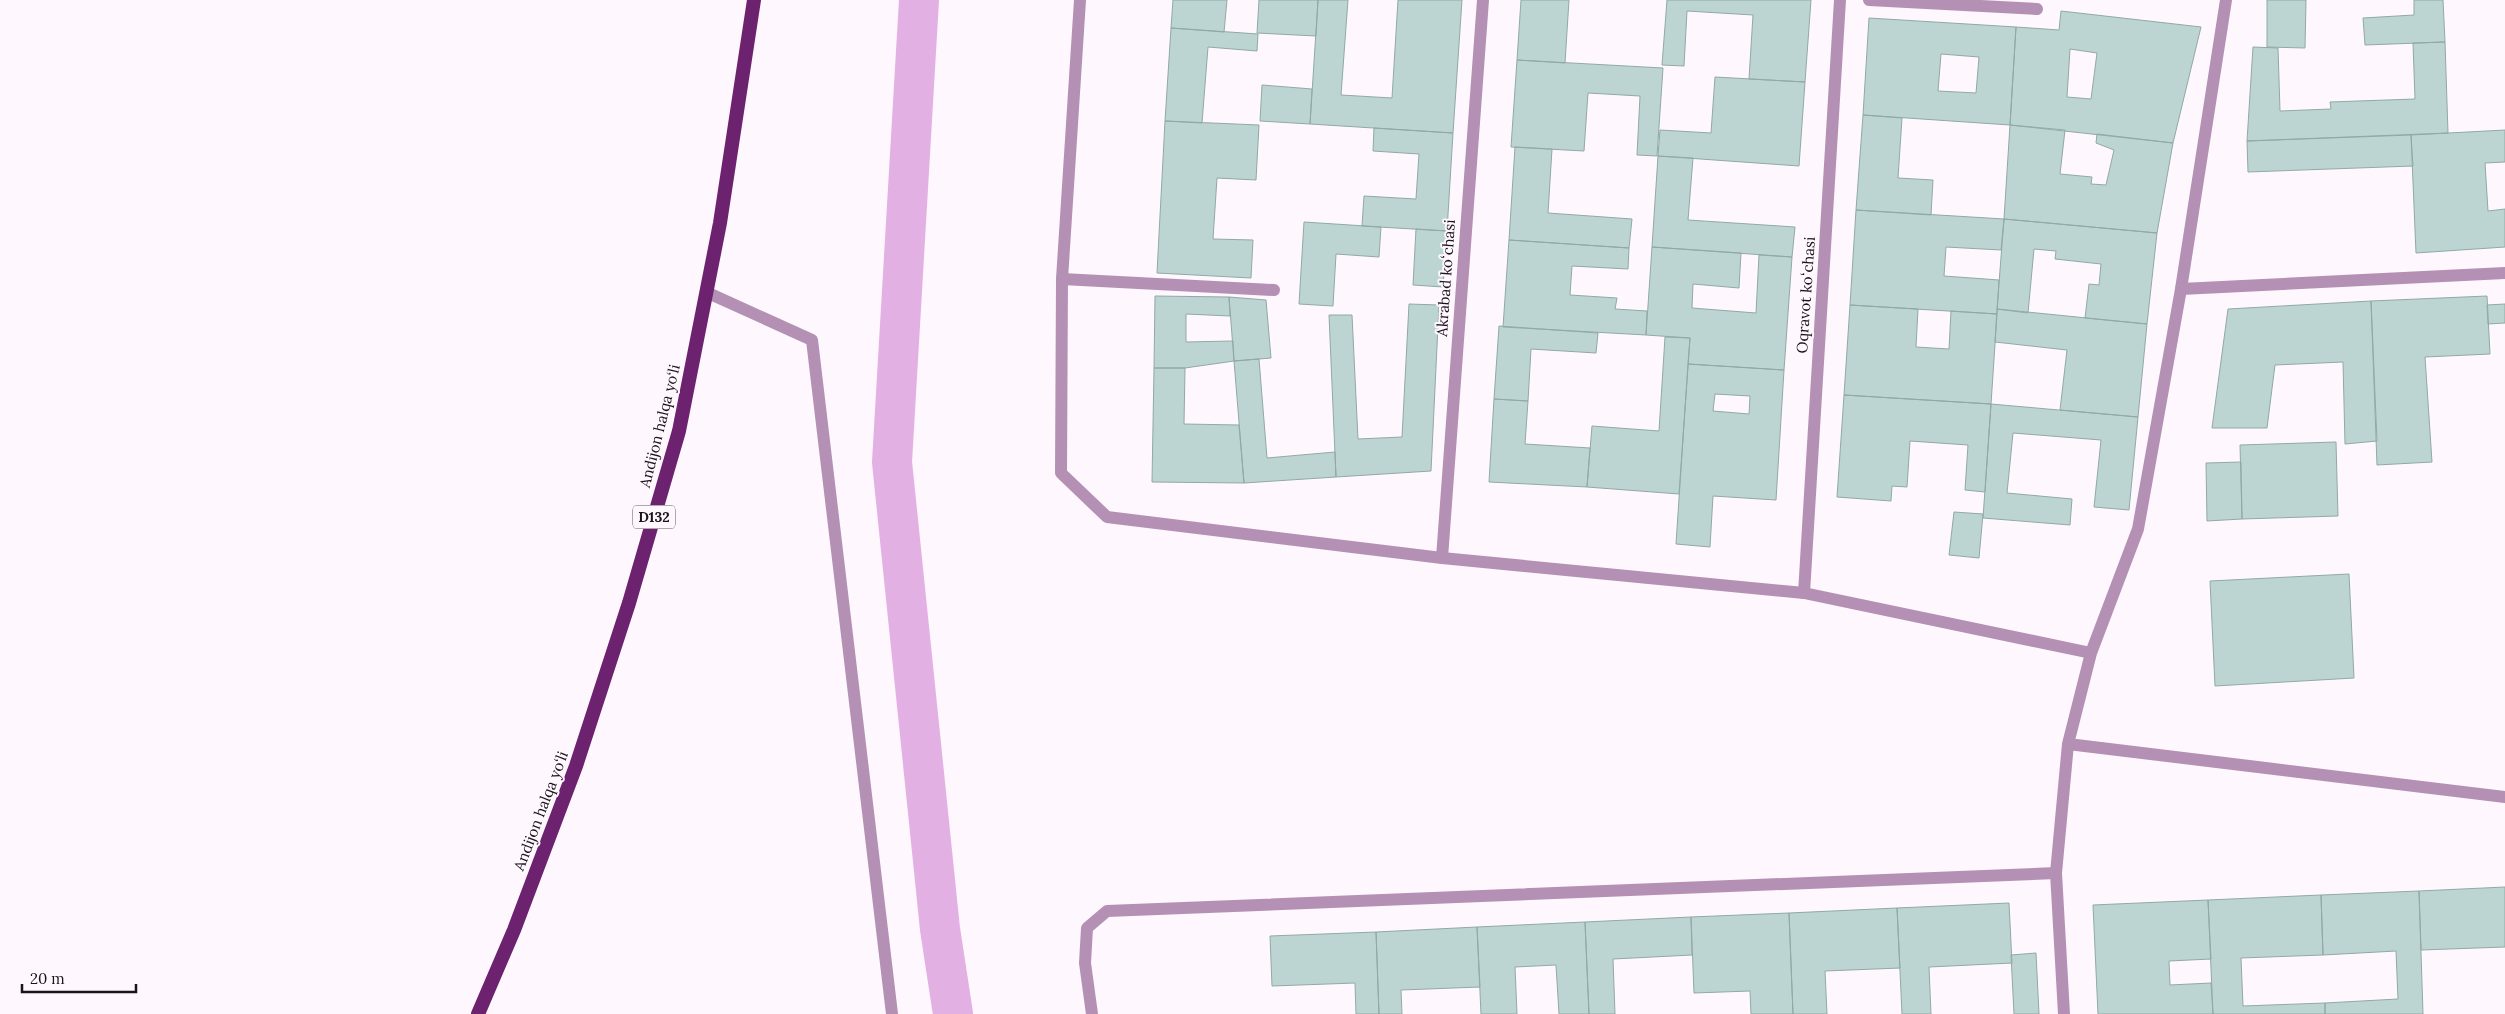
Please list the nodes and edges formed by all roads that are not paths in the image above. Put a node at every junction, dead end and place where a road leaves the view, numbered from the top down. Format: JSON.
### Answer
{"nodes":[{"id":1,"x":754,"y":0,"type":"edge"},
{"id":2,"x":1080,"y":0,"type":"edge"},
{"id":3,"x":1483,"y":0,"type":"edge"},
{"id":4,"x":1840,"y":0,"type":"edge"},
{"id":5,"x":1869,"y":0,"type":"edge"},
{"id":6,"x":2226,"y":0,"type":"edge"},
{"id":7,"x":2037,"y":9,"type":"dead end"},
{"id":8,"x":2505,"y":273,"type":"edge"},
{"id":9,"x":1062,"y":279,"type":"junction"},
{"id":10,"x":2181,"y":289,"type":"junction"},
{"id":11,"x":1274,"y":290,"type":"dead end"},
{"id":12,"x":706,"y":292,"type":"junction"},
{"id":13,"x":1442,"y":558,"type":"junction"},
{"id":14,"x":1804,"y":592,"type":"junction"},
{"id":15,"x":2091,"y":654,"type":"junction"},
{"id":16,"x":2068,"y":744,"type":"junction"},
{"id":17,"x":2505,"y":797,"type":"edge"},
{"id":18,"x":2056,"y":873,"type":"junction"},
{"id":19,"x":478,"y":1014,"type":"edge"},
{"id":20,"x":892,"y":1014,"type":"edge"},
{"id":21,"x":1092,"y":1014,"type":"edge"},
{"id":22,"x":2064,"y":1014,"type":"edge"}],
"edges":[{"from":1,"to":12,"type":"highway","name":"Andijon halqa yo‘li","number":"D132"},
{"from":2,"to":9,"type":"street"},
{"from":3,"to":13,"type":"street","name":"Akrabad koʻchasi"},
{"from":4,"to":14,"type":"street","name":"Oqravot koʻchasi"},
{"from":5,"to":7,"type":"street"},
{"from":6,"to":10,"type":"street"},
{"from":8,"to":10,"type":"street"},
{"from":9,"to":11,"type":"street"},
{"from":9,"to":13,"type":"street"},
{"from":10,"to":15,"type":"street"},
{"from":12,"to":19,"type":"highway","name":"Andijon halqa yo‘li","number":"D132"},
{"from":12,"to":20,"type":"street"},
{"from":13,"to":14,"type":"street"},
{"from":14,"to":15,"type":"street"},
{"from":15,"to":16,"type":"street"},
{"from":16,"to":17,"type":"street"},
{"from":16,"to":18,"type":"street"},
{"from":18,"to":21,"type":"street"},
{"from":18,"to":22,"type":"street"}]}
